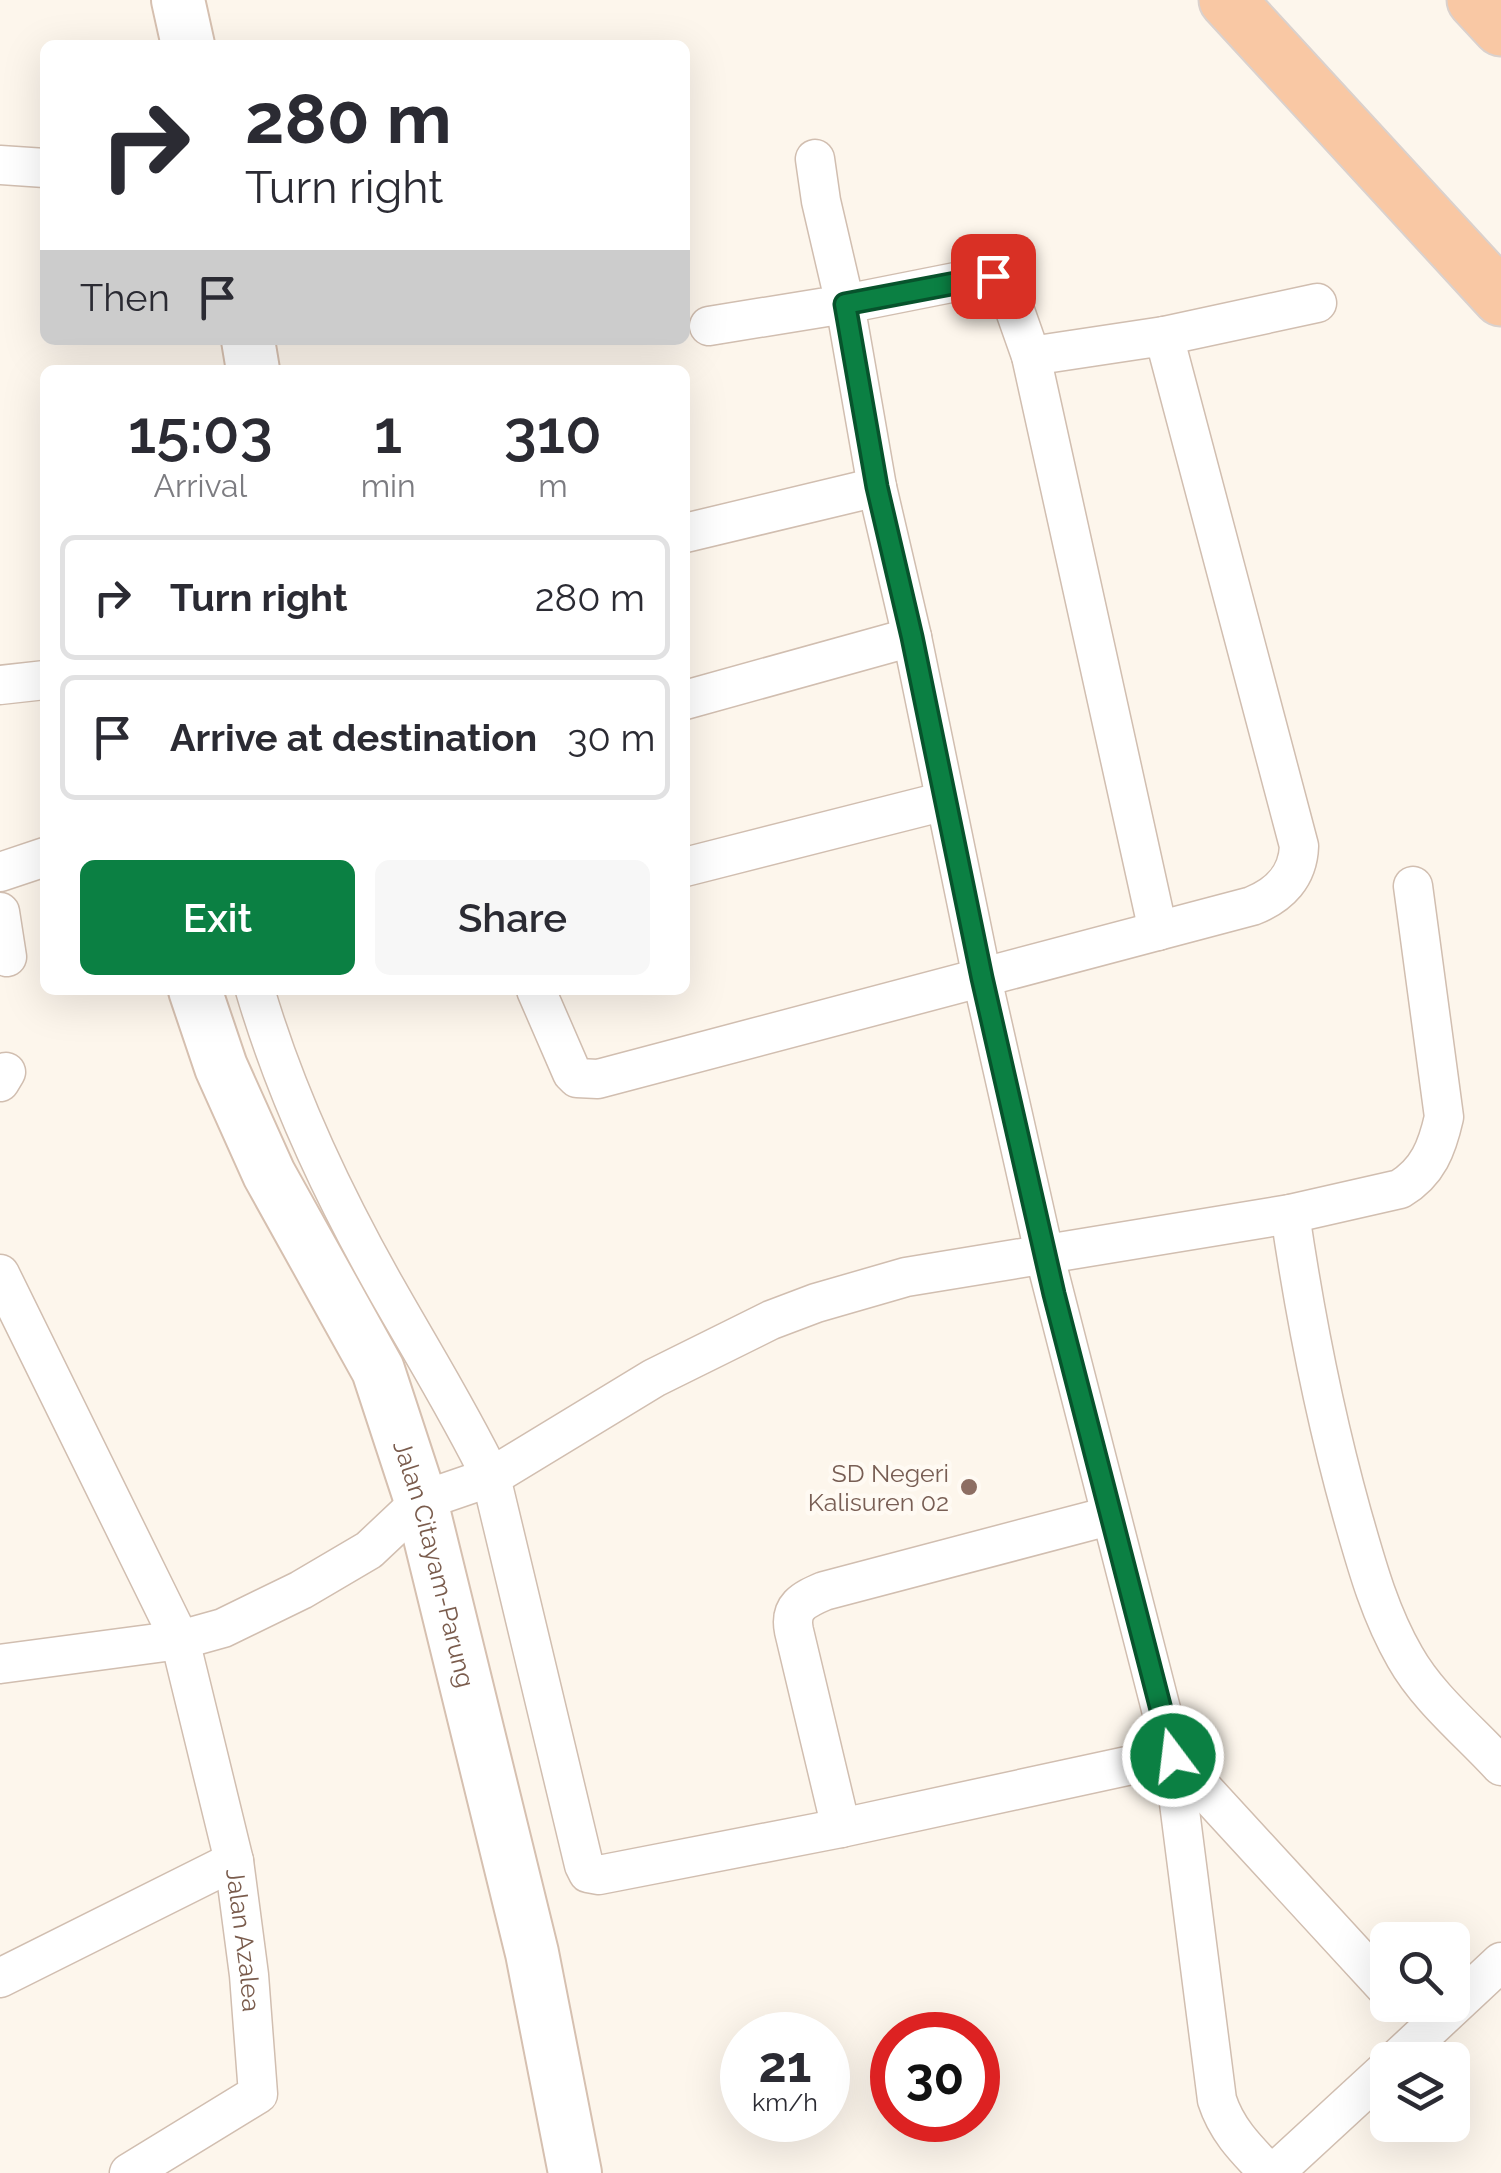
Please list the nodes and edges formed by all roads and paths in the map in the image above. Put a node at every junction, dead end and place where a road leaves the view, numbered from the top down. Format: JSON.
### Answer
{"nodes":[{"id":1,"x":178,"y":0,"type":"edge"},
{"id":2,"x":1227,"y":0,"type":"edge"},
{"id":3,"x":1475,"y":0,"type":"edge"},
{"id":4,"x":1501,"y":28,"type":"edge"},
{"id":5,"x":187,"y":40,"type":"edge"},
{"id":6,"x":815,"y":159,"type":"dead end"},
{"id":7,"x":0,"y":165,"type":"edge"},
{"id":8,"x":40,"y":168,"type":"edge"},
{"id":9,"x":1501,"y":298,"type":"edge"},
{"id":10,"x":1317,"y":303,"type":"dead end"},
{"id":11,"x":845,"y":304,"type":"junction"},
{"id":12,"x":708,"y":326,"type":"dead end"},
{"id":13,"x":1164,"y":336,"type":"junction"},
{"id":14,"x":1031,"y":356,"type":"junction"},
{"id":15,"x":877,"y":487,"type":"junction"},
{"id":16,"x":690,"y":531,"type":"edge"},
{"id":17,"x":912,"y":637,"type":"junction"},
{"id":18,"x":40,"y":681,"type":"edge"},
{"id":19,"x":0,"y":685,"type":"edge"},
{"id":20,"x":690,"y":699,"type":"edge"},
{"id":21,"x":945,"y":801,"type":"junction"},
{"id":22,"x":40,"y":859,"type":"edge"},
{"id":23,"x":690,"y":867,"type":"edge"},
{"id":24,"x":0,"y":872,"type":"edge"},
{"id":25,"x":1413,"y":886,"type":"dead end"},
{"id":26,"x":0,"y":912,"type":"edge"},
{"id":27,"x":1158,"y":931,"type":"junction"},
{"id":28,"x":8,"y":957,"type":"dead end"},
{"id":29,"x":982,"y":978,"type":"junction"},
{"id":30,"x":197,"y":995,"type":"edge"},
{"id":31,"x":257,"y":995,"type":"edge"},
{"id":32,"x":538,"y":995,"type":"edge"},
{"id":33,"x":1290,"y":1214,"type":"junction"},
{"id":34,"x":1045,"y":1256,"type":"junction"},
{"id":35,"x":0,"y":1274,"type":"edge"},
{"id":36,"x":490,"y":1477,"type":"junction"},
{"id":37,"x":421,"y":1501,"type":"junction"},
{"id":38,"x":1109,"y":1516,"type":"junction"},
{"id":39,"x":180,"y":1640,"type":"junction"},
{"id":40,"x":0,"y":1664,"type":"edge"},
{"id":41,"x":1173,"y":1756,"type":"junction"},
{"id":42,"x":1501,"y":1766,"type":"edge"},
{"id":43,"x":841,"y":1828,"type":"junction"},
{"id":44,"x":234,"y":1862,"type":"junction"},
{"id":45,"x":1501,"y":1962,"type":"edge"},
{"id":46,"x":1370,"y":1970,"type":"edge"},
{"id":47,"x":0,"y":1978,"type":"edge"},
{"id":48,"x":1470,"y":1982,"type":"edge"},
{"id":49,"x":1370,"y":2084,"type":"edge"},
{"id":50,"x":129,"y":2173,"type":"edge"},
{"id":51,"x":575,"y":2173,"type":"edge"},
{"id":52,"x":1271,"y":2173,"type":"edge"}],
"edges":[{"from":1,"to":5,"type":"main road"},
{"from":2,"to":9,"type":"highway"},
{"from":3,"to":4,"type":"highway"},
{"from":6,"to":11,"type":"street"},
{"from":7,"to":8,"type":"street"},
{"from":10,"to":13,"type":"street"},
{"from":11,"to":12,"type":"street"},
{"from":11,"to":14,"type":"street"},
{"from":11,"to":15,"type":"street"},
{"from":13,"to":14,"type":"street"},
{"from":13,"to":27,"type":"street"},
{"from":14,"to":27,"type":"street"},
{"from":15,"to":16,"type":"street"},
{"from":15,"to":17,"type":"street"},
{"from":17,"to":20,"type":"street"},
{"from":17,"to":21,"type":"street"},
{"from":18,"to":19,"type":"street"},
{"from":21,"to":23,"type":"street"},
{"from":21,"to":29,"type":"street"},
{"from":22,"to":24,"type":"street"},
{"from":25,"to":33,"type":"street"},
{"from":26,"to":28,"type":"street"},
{"from":27,"to":29,"type":"street"},
{"from":29,"to":32,"type":"street"},
{"from":29,"to":34,"type":"street"},
{"from":30,"to":37,"type":"main road","name":"Jalan Citayam-Parung"},
{"from":31,"to":36,"type":"street"},
{"from":33,"to":34,"type":"street"},
{"from":33,"to":42,"type":"street"},
{"from":34,"to":36,"type":"street"},
{"from":34,"to":38,"type":"street"},
{"from":35,"to":39,"type":"street","name":"Jalan Azalea"},
{"from":36,"to":37,"type":"street"},
{"from":36,"to":43,"type":"street"},
{"from":37,"to":39,"type":"street"},
{"from":37,"to":51,"type":"main road","name":"Jalan Citayam-Parung"},
{"from":38,"to":41,"type":"street"},
{"from":38,"to":43,"type":"street"},
{"from":39,"to":40,"type":"street"},
{"from":39,"to":44,"type":"street","name":"Jalan Azalea"},
{"from":41,"to":43,"type":"street"},
{"from":41,"to":46,"type":"street"},
{"from":41,"to":52,"type":"street"},
{"from":44,"to":47,"type":"street"},
{"from":44,"to":50,"type":"street","name":"Jalan Azalea"},
{"from":45,"to":48,"type":"street"},
{"from":49,"to":52,"type":"street"}]}
